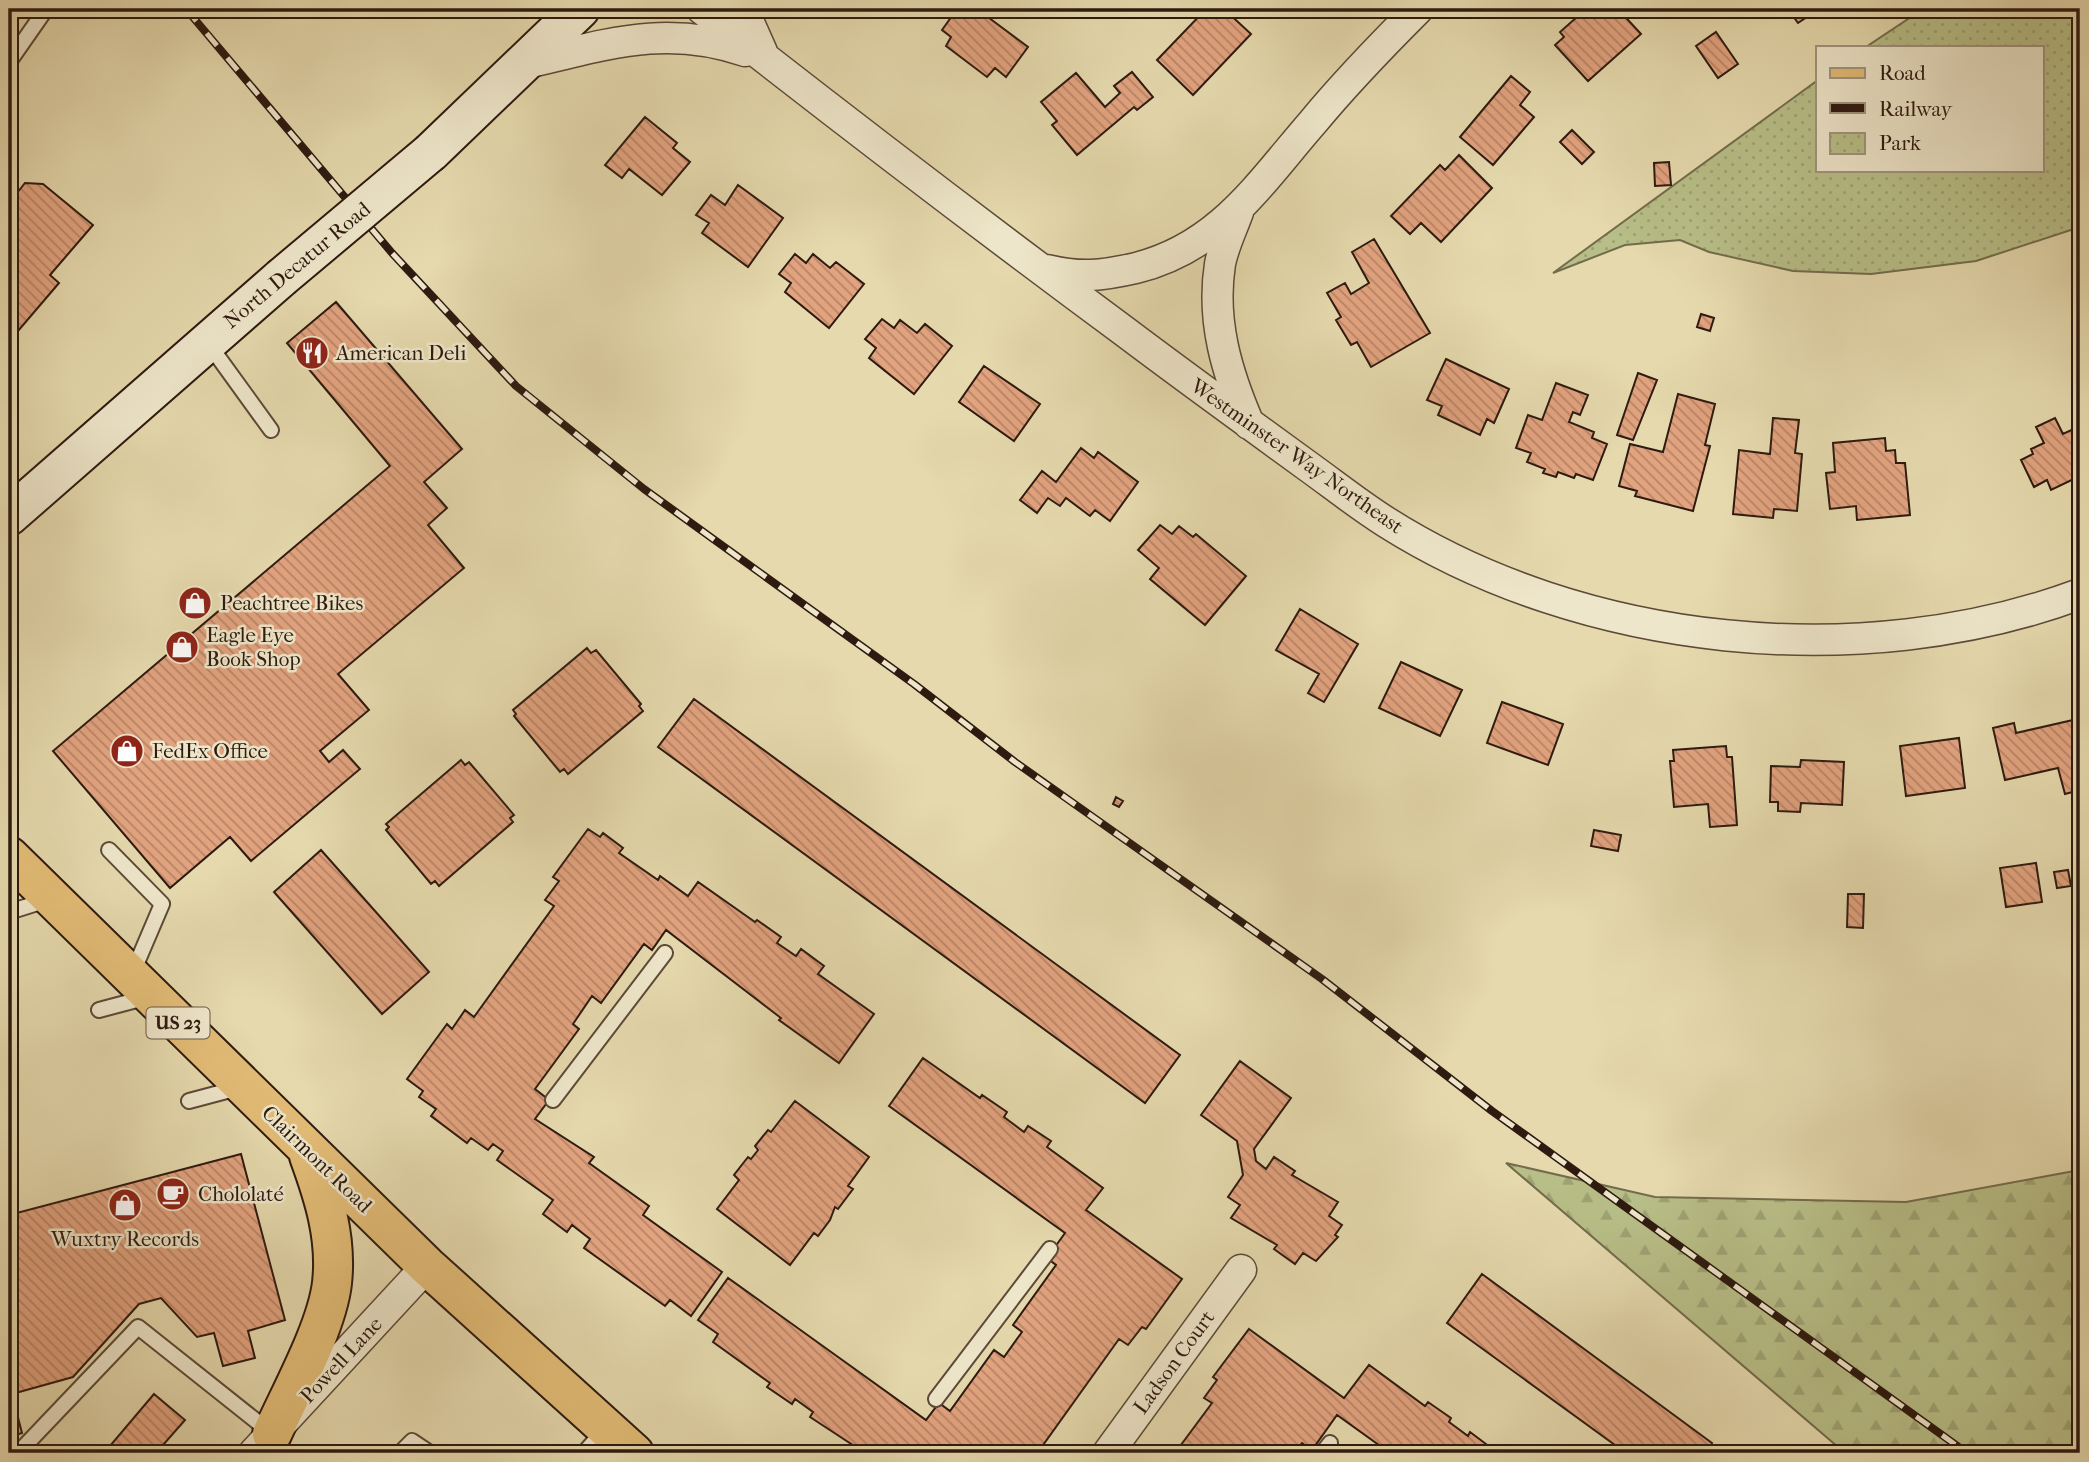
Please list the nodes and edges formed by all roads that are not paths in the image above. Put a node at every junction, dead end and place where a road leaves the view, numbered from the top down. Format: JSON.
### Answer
{"nodes":[{"id":1,"x":47,"y":9,"type":"edge"},
{"id":2,"x":580,"y":9,"type":"edge"},
{"id":3,"x":702,"y":9,"type":"edge"},
{"id":4,"x":743,"y":9,"type":"edge"},
{"id":5,"x":1418,"y":9,"type":"edge"},
{"id":6,"x":765,"y":58,"type":"junction"},
{"id":7,"x":9,"y":62,"type":"edge"},
{"id":8,"x":522,"y":64,"type":"junction"},
{"id":9,"x":1239,"y":210,"type":"junction"},
{"id":10,"x":1040,"y":269,"type":"junction"},
{"id":11,"x":207,"y":342,"type":"junction"},
{"id":12,"x":1249,"y":424,"type":"junction"},
{"id":13,"x":271,"y":430,"type":"dead end"},
{"id":14,"x":9,"y":516,"type":"edge"},
{"id":15,"x":2080,"y":594,"type":"edge"},
{"id":16,"x":109,"y":850,"type":"dead end"},
{"id":17,"x":9,"y":856,"type":"edge"},
{"id":18,"x":52,"y":898,"type":"junction"},
{"id":19,"x":9,"y":912,"type":"edge"},
{"id":20,"x":665,"y":953,"type":"dead end"},
{"id":21,"x":141,"y":986,"type":"junction"},
{"id":22,"x":99,"y":1010,"type":"dead end"},
{"id":23,"x":243,"y":1087,"type":"junction"},
{"id":24,"x":552,"y":1100,"type":"dead end"},
{"id":25,"x":189,"y":1101,"type":"dead end"},
{"id":26,"x":306,"y":1147,"type":"junction"},
{"id":27,"x":1050,"y":1249,"type":"dead end"},
{"id":28,"x":427,"y":1266,"type":"junction"},
{"id":29,"x":1241,"y":1270,"type":"dead end"},
{"id":30,"x":936,"y":1399,"type":"dead end"},
{"id":31,"x":595,"y":1441,"type":"edge"},
{"id":32,"x":263,"y":1443,"type":"edge"},
{"id":33,"x":18,"y":1453,"type":"edge"},
{"id":34,"x":400,"y":1453,"type":"edge"},
{"id":35,"x":430,"y":1453,"type":"edge"},
{"id":36,"x":634,"y":1453,"type":"edge"},
{"id":37,"x":1108,"y":1453,"type":"edge"}],
"edges":[{"from":1,"to":7,"type":"lane"},
{"from":2,"to":8,"type":"main road","name":"North Decatur Road"},
{"from":3,"to":6,"type":"street","name":"Westminster Way Northeast"},
{"from":4,"to":6,"type":"street","name":"Westminster Way Northeast"},
{"from":5,"to":9,"type":"street"},
{"from":6,"to":8,"type":"street","name":"Westminster Way Northeast"},
{"from":6,"to":10,"type":"street","name":"Westminster Way Northeast"},
{"from":8,"to":11,"type":"main road","name":"North Decatur Road","bridge":true},
{"from":9,"to":10,"type":"street"},
{"from":9,"to":12,"type":"street"},
{"from":10,"to":12,"type":"street","name":"Westminster Way Northeast"},
{"from":11,"to":13,"type":"lane"},
{"from":11,"to":14,"type":"main road","name":"North Decatur Road"},
{"from":12,"to":15,"type":"street","name":"Westminster Way Northeast"},
{"from":16,"to":21,"type":"lane"},
{"from":17,"to":18,"type":"main road","name":"Clairmont Road","number":"US 23"},
{"from":18,"to":19,"type":"lane"},
{"from":18,"to":21,"type":"main road","name":"Clairmont Road","number":"US 23"},
{"from":20,"to":24,"type":"lane"},
{"from":21,"to":22,"type":"lane"},
{"from":21,"to":23,"type":"main road","name":"Clairmont Road","number":"US 23"},
{"from":23,"to":25,"type":"lane"},
{"from":23,"to":26,"type":"main road","name":"Clairmont Road","number":"US 23"},
{"from":26,"to":28,"type":"main road","name":"Clairmont Road","number":"US 23"},
{"from":26,"to":32,"type":"main road"},
{"from":27,"to":30,"type":"lane"},
{"from":28,"to":31,"type":"main road","name":"Clairmont Road","number":"US 23"},
{"from":28,"to":32,"type":"street","name":"Powell Lane"},
{"from":29,"to":37,"type":"street","name":"Ladson Court"},
{"from":31,"to":36,"type":"main road","name":"Clairmont Road","number":"US 23"},
{"from":32,"to":33,"type":"lane"},
{"from":34,"to":35,"type":"lane"}]}
